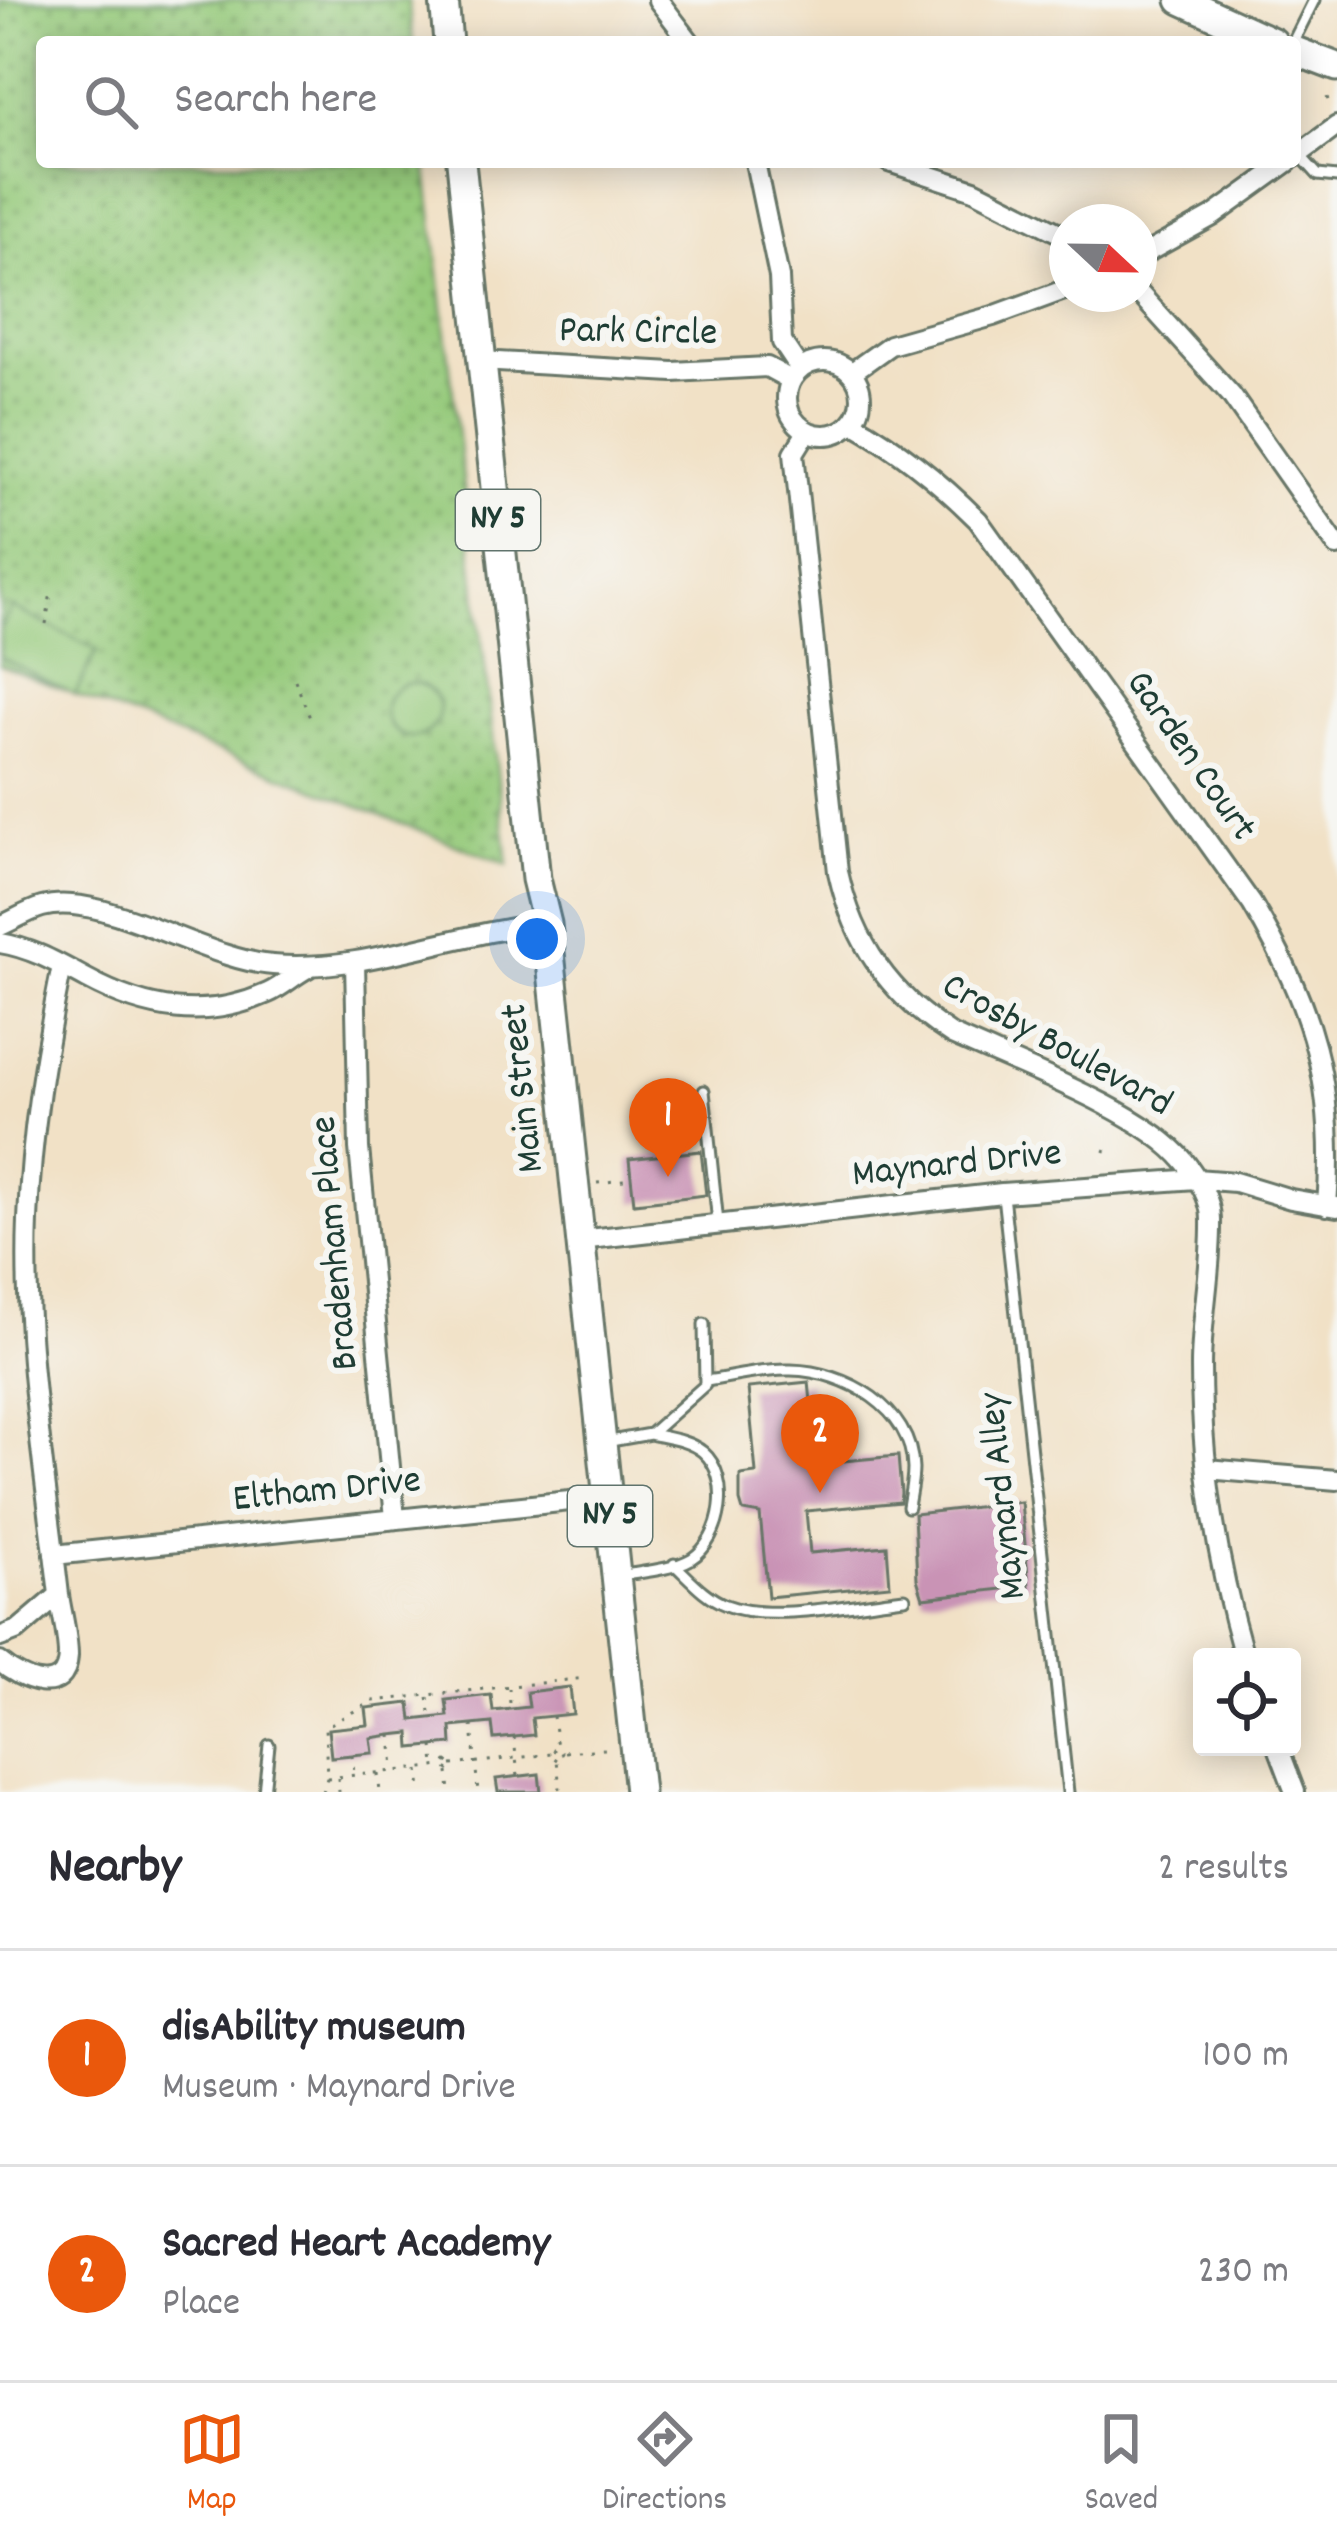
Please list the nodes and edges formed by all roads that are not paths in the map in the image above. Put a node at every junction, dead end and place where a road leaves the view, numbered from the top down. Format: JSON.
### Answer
{"nodes":[{"id":1,"x":444,"y":0,"type":"edge"},
{"id":2,"x":658,"y":0,"type":"edge"},
{"id":3,"x":1181,"y":0,"type":"edge"},
{"id":4,"x":1314,"y":0,"type":"edge"},
{"id":5,"x":447,"y":36,"type":"edge"},
{"id":6,"x":685,"y":36,"type":"edge"},
{"id":7,"x":1261,"y":36,"type":"edge"},
{"id":8,"x":1296,"y":36,"type":"edge"},
{"id":9,"x":1301,"y":53,"type":"edge"},
{"id":10,"x":1337,"y":67,"type":"edge"},
{"id":11,"x":1337,"y":127,"type":"edge"},
{"id":12,"x":1301,"y":153,"type":"edge"},
{"id":13,"x":1301,"y":163,"type":"edge"},
{"id":14,"x":461,"y":168,"type":"edge"},
{"id":15,"x":756,"y":168,"type":"edge"},
{"id":16,"x":907,"y":168,"type":"edge"},
{"id":17,"x":1280,"y":168,"type":"edge"},
{"id":18,"x":1337,"y":178,"type":"edge"},
{"id":19,"x":1049,"y":228,"type":"edge"},
{"id":20,"x":1157,"y":247,"type":"edge"},
{"id":21,"x":1049,"y":296,"type":"edge"},
{"id":22,"x":1156,"y":312,"type":"edge"},
{"id":23,"x":482,"y":361,"type":"junction"},
{"id":24,"x":852,"y":372,"type":"junction"},
{"id":25,"x":796,"y":374,"type":"junction"},
{"id":26,"x":853,"y":423,"type":"junction"},
{"id":27,"x":807,"y":432,"type":"junction"},
{"id":28,"x":1337,"y":546,"type":"edge"},
{"id":29,"x":547,"y":924,"type":"junction"},
{"id":30,"x":0,"y":926,"type":"edge"},
{"id":31,"x":0,"y":943,"type":"edge"},
{"id":32,"x":355,"y":962,"type":"junction"},
{"id":33,"x":62,"y":966,"type":"junction"},
{"id":34,"x":312,"y":966,"type":"junction"},
{"id":35,"x":704,"y":1091,"type":"dead end"},
{"id":36,"x":1196,"y":1179,"type":"junction"},
{"id":37,"x":1002,"y":1193,"type":"junction"},
{"id":38,"x":1332,"y":1206,"type":"edge"},
{"id":39,"x":718,"y":1224,"type":"junction"},
{"id":40,"x":580,"y":1240,"type":"junction"},
{"id":41,"x":704,"y":1324,"type":"dead end"},
{"id":42,"x":706,"y":1381,"type":"junction"},
{"id":43,"x":650,"y":1434,"type":"junction"},
{"id":44,"x":602,"y":1442,"type":"junction"},
{"id":45,"x":1207,"y":1468,"type":"junction"},
{"id":46,"x":1337,"y":1480,"type":"edge"},
{"id":47,"x":608,"y":1497,"type":"junction"},
{"id":48,"x":908,"y":1507,"type":"dead end"},
{"id":49,"x":395,"y":1518,"type":"junction"},
{"id":50,"x":54,"y":1555,"type":"junction"},
{"id":51,"x":674,"y":1564,"type":"junction"},
{"id":52,"x":616,"y":1577,"type":"junction"},
{"id":53,"x":59,"y":1595,"type":"junction"},
{"id":54,"x":905,"y":1598,"type":"dead end"},
{"id":55,"x":0,"y":1637,"type":"edge"},
{"id":56,"x":1242,"y":1648,"type":"edge"},
{"id":57,"x":0,"y":1662,"type":"edge"},
{"id":58,"x":269,"y":1745,"type":"dead end"},
{"id":59,"x":1281,"y":1756,"type":"edge"},
{"id":60,"x":264,"y":1792,"type":"edge"},
{"id":61,"x":639,"y":1792,"type":"edge"},
{"id":62,"x":1068,"y":1792,"type":"edge"},
{"id":63,"x":1295,"y":1792,"type":"edge"}],
"edges":[{"from":1,"to":5,"type":"main road"},
{"from":2,"to":6,"type":"street"},
{"from":3,"to":7,"type":"main road"},
{"from":4,"to":8,"type":"lane"},
{"from":9,"to":10,"type":"main road"},
{"from":11,"to":12,"type":"street"},
{"from":13,"to":18,"type":"lane"},
{"from":14,"to":23,"type":"main road","name":"Main Street","number":"NY 5"},
{"from":15,"to":25,"type":"street","name":"Crosby Boulevard"},
{"from":16,"to":19,"type":"street"},
{"from":17,"to":20,"type":"street"},
{"from":21,"to":24,"type":"street"},
{"from":22,"to":28,"type":"street"},
{"from":23,"to":25,"type":"street","name":"Park Circle"},
{"from":23,"to":29,"type":"main road","name":"Main Street","number":"NY 5"},
{"from":24,"to":25,"type":"street"},
{"from":24,"to":26,"type":"street"},
{"from":25,"to":27,"type":"street","name":"Crosby Boulevard"},
{"from":26,"to":27,"type":"street"},
{"from":26,"to":38,"type":"street","name":"Garden Court"},
{"from":27,"to":36,"type":"street","name":"Crosby Boulevard"},
{"from":29,"to":32,"type":"street"},
{"from":29,"to":40,"type":"main road","name":"Main Street","number":"NY 5"},
{"from":30,"to":34,"type":"street"},
{"from":31,"to":33,"type":"street"},
{"from":32,"to":34,"type":"street"},
{"from":32,"to":49,"type":"street","name":"Bradenham Place"},
{"from":33,"to":34,"type":"street"},
{"from":33,"to":50,"type":"street"},
{"from":35,"to":39,"type":"lane"},
{"from":36,"to":37,"type":"street","name":"Maynard Drive"},
{"from":36,"to":38,"type":"street","name":"Maynard Drive"},
{"from":36,"to":45,"type":"street","name":"Crosby Boulevard"},
{"from":37,"to":39,"type":"street","name":"Maynard Drive"},
{"from":37,"to":62,"type":"lane","name":"Maynard Alley"},
{"from":39,"to":40,"type":"street","name":"Maynard Drive"},
{"from":40,"to":44,"type":"main road","name":"Main Street","number":"NY 5"},
{"from":41,"to":42,"type":"lane"},
{"from":42,"to":43,"type":"lane"},
{"from":42,"to":48,"type":"lane"},
{"from":43,"to":44,"type":"lane"},
{"from":43,"to":51,"type":"lane"},
{"from":44,"to":47,"type":"main road","name":"Main Street","number":"NY 5"},
{"from":45,"to":46,"type":"street"},
{"from":45,"to":56,"type":"street","name":"Crosby Boulevard"},
{"from":47,"to":49,"type":"street","name":"Eltham Drive"},
{"from":47,"to":52,"type":"main road","name":"Main Street","number":"NY 5"},
{"from":49,"to":50,"type":"street","name":"Eltham Drive"},
{"from":50,"to":53,"type":"street"},
{"from":51,"to":52,"type":"lane"},
{"from":51,"to":54,"type":"lane"},
{"from":52,"to":61,"type":"main road","name":"Main Street","number":"NY 5"},
{"from":53,"to":55,"type":"street"},
{"from":53,"to":57,"type":"street"},
{"from":58,"to":60,"type":"lane"},
{"from":59,"to":63,"type":"street"}]}
